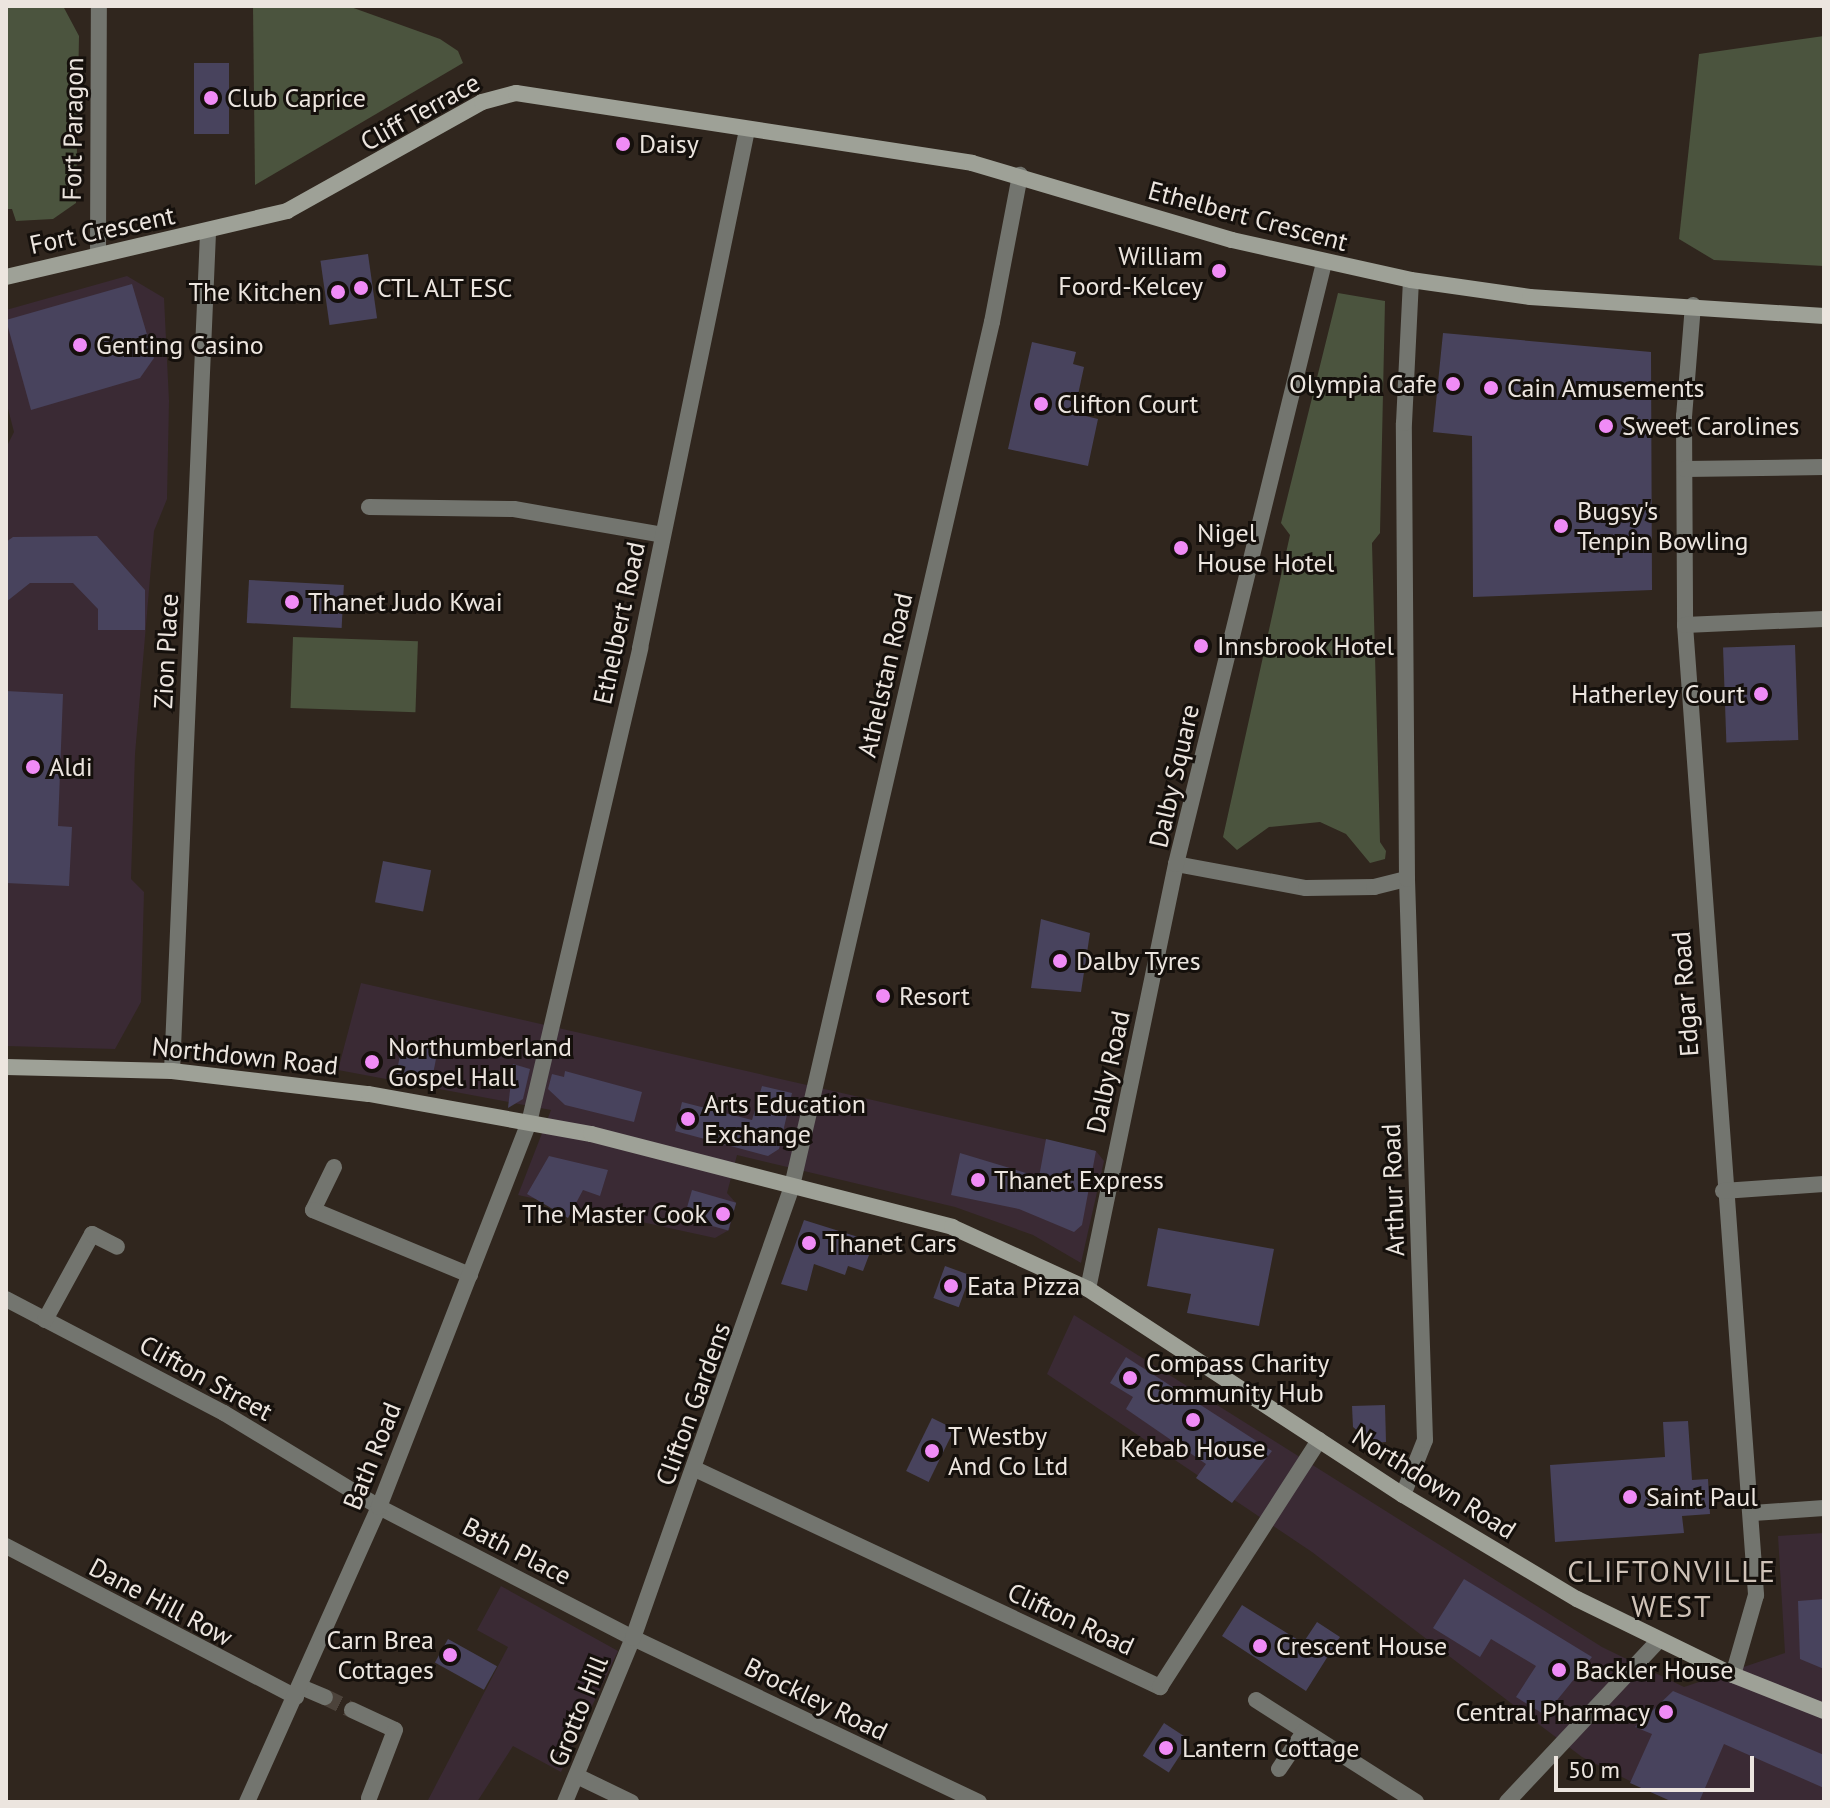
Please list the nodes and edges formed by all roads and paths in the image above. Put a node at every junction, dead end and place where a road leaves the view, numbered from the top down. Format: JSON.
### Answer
{"nodes":[{"id":1,"x":99,"y":6,"type":"edge"},
{"id":2,"x":666,"y":116,"type":"joint"},
{"id":3,"x":747,"y":130,"type":"junction"},
{"id":4,"x":1020,"y":175,"type":"junction"},
{"id":5,"x":208,"y":232,"type":"junction"},
{"id":6,"x":98,"y":253,"type":"junction"},
{"id":7,"x":1324,"y":263,"type":"junction"},
{"id":8,"x":6,"y":277,"type":"edge"},
{"id":9,"x":1411,"y":280,"type":"junction"},
{"id":10,"x":1693,"y":305,"type":"junction"},
{"id":11,"x":1824,"y":316,"type":"edge"},
{"id":12,"x":1824,"y":467,"type":"edge"},
{"id":13,"x":1685,"y":469,"type":"junction"},
{"id":14,"x":369,"y":507,"type":"dead end"},
{"id":15,"x":663,"y":535,"type":"junction"},
{"id":16,"x":1824,"y":619,"type":"edge"},
{"id":17,"x":1685,"y":625,"type":"junction"},
{"id":18,"x":1176,"y":864,"type":"junction"},
{"id":19,"x":1407,"y":879,"type":"junction"},
{"id":20,"x":6,"y":1067,"type":"edge"},
{"id":21,"x":172,"y":1071,"type":"junction"},
{"id":22,"x":529,"y":1123,"type":"junction"},
{"id":23,"x":334,"y":1167,"type":"dead end"},
{"id":24,"x":1824,"y":1184,"type":"edge"},
{"id":25,"x":792,"y":1186,"type":"junction"},
{"id":26,"x":1723,"y":1191,"type":"junction"},
{"id":27,"x":117,"y":1247,"type":"dead end"},
{"id":28,"x":470,"y":1275,"type":"junction"},
{"id":29,"x":1088,"y":1289,"type":"junction"},
{"id":30,"x":6,"y":1299,"type":"edge"},
{"id":31,"x":45,"y":1320,"type":"junction"},
{"id":32,"x":1319,"y":1440,"type":"junction"},
{"id":33,"x":695,"y":1469,"type":"junction"},
{"id":34,"x":1403,"y":1495,"type":"junction"},
{"id":35,"x":379,"y":1507,"type":"junction"},
{"id":36,"x":1824,"y":1508,"type":"edge"},
{"id":37,"x":1753,"y":1513,"type":"junction"},
{"id":38,"x":6,"y":1546,"type":"edge"},
{"id":39,"x":633,"y":1638,"type":"junction"},
{"id":40,"x":1658,"y":1641,"type":"junction"},
{"id":41,"x":1733,"y":1675,"type":"junction"},
{"id":42,"x":298,"y":1692,"type":"junction"},
{"id":43,"x":325,"y":1697,"type":"tunnel mouth"},
{"id":44,"x":1256,"y":1700,"type":"dead end"},
{"id":45,"x":352,"y":1710,"type":"tunnel mouth"},
{"id":46,"x":1824,"y":1711,"type":"edge"},
{"id":47,"x":1304,"y":1732,"type":"junction"},
{"id":48,"x":1279,"y":1769,"type":"dead end"},
{"id":49,"x":579,"y":1777,"type":"junction"},
{"id":50,"x":369,"y":1798,"type":"dead end"},
{"id":51,"x":247,"y":1802,"type":"edge"},
{"id":52,"x":565,"y":1802,"type":"edge"},
{"id":53,"x":631,"y":1802,"type":"edge"},
{"id":54,"x":979,"y":1802,"type":"edge"},
{"id":55,"x":1416,"y":1802,"type":"edge"},
{"id":56,"x":1507,"y":1802,"type":"edge"}],
"edges":[{"from":1,"to":6,"type":"street","name":"Fort Paragon"},
{"from":2,"to":3,"type":"main road","name":"Ethelbert Crescent"},
{"from":2,"to":5,"type":"main road","name":"Cliff Terrace"},
{"from":3,"to":4,"type":"main road","name":"Ethelbert Crescent"},
{"from":3,"to":15,"type":"street","name":"Ethelbert Road"},
{"from":4,"to":7,"type":"main road","name":"Ethelbert Crescent"},
{"from":4,"to":25,"type":"street","name":"Athelstan Road"},
{"from":5,"to":6,"type":"main road","name":"Fort Crescent"},
{"from":5,"to":21,"type":"street","name":"Zion Place"},
{"from":6,"to":8,"type":"main road","name":"Fort Crescent"},
{"from":7,"to":9,"type":"main road","name":"Ethelbert Crescent"},
{"from":7,"to":18,"type":"street","name":"Dalby Square"},
{"from":9,"to":10,"type":"main road","name":"Ethelbert Crescent"},
{"from":9,"to":19,"type":"street"},
{"from":10,"to":11,"type":"main road","name":"Ethelbert Crescent"},
{"from":10,"to":13,"type":"street","name":"Edgar Road"},
{"from":12,"to":13,"type":"street"},
{"from":13,"to":17,"type":"street","name":"Edgar Road"},
{"from":14,"to":15,"type":"street"},
{"from":15,"to":22,"type":"street","name":"Ethelbert Road"},
{"from":16,"to":17,"type":"street"},
{"from":17,"to":26,"type":"street","name":"Edgar Road"},
{"from":18,"to":19,"type":"street","name":"Dalby Square"},
{"from":18,"to":29,"type":"street","name":"Dalby Road"},
{"from":19,"to":34,"type":"street","name":"Arthur Road"},
{"from":20,"to":21,"type":"main road","name":"Northdown Road"},
{"from":21,"to":22,"type":"main road","name":"Northdown Road"},
{"from":22,"to":25,"type":"main road","name":"Northdown Road"},
{"from":22,"to":28,"type":"street","name":"Bath Road"},
{"from":23,"to":28,"type":"street"},
{"from":24,"to":26,"type":"street"},
{"from":25,"to":29,"type":"main road","name":"Northdown Road"},
{"from":25,"to":33,"type":"street","name":"Clifton Gardens"},
{"from":26,"to":37,"type":"street","name":"Edgar Road"},
{"from":27,"to":31,"type":"street"},
{"from":28,"to":35,"type":"street","name":"Bath Road"},
{"from":29,"to":32,"type":"main road","name":"Northdown Road"},
{"from":30,"to":31,"type":"street","name":"Clifton Street"},
{"from":31,"to":35,"type":"street","name":"Clifton Street"},
{"from":32,"to":33,"type":"street","name":"Clifton Road"},
{"from":32,"to":34,"type":"main road","name":"Northdown Road"},
{"from":33,"to":39,"type":"street","name":"Clifton Gardens"},
{"from":34,"to":40,"type":"main road","name":"Northdown Road"},
{"from":35,"to":39,"type":"street","name":"Bath Place"},
{"from":35,"to":42,"type":"street","name":"Bath Road"},
{"from":36,"to":37,"type":"street"},
{"from":37,"to":41,"type":"street","name":"Edgar Road"},
{"from":38,"to":42,"type":"street","name":"Dane Hill Row"},
{"from":39,"to":49,"type":"street","name":"Grotto Hill"},
{"from":39,"to":54,"type":"street","name":"Brockley Road"},
{"from":40,"to":41,"type":"main road","name":"Northdown Road"},
{"from":40,"to":56,"type":"street"},
{"from":41,"to":46,"type":"main road","name":"Northdown Road"},
{"from":42,"to":43,"type":"street","name":"Dane Hill Row"},
{"from":42,"to":51,"type":"street","name":"Bath Road"},
{"from":44,"to":47,"type":"street"},
{"from":45,"to":50,"type":"street"},
{"from":47,"to":48,"type":"street"},
{"from":47,"to":55,"type":"street"},
{"from":49,"to":52,"type":"street","name":"Grotto Hill"},
{"from":49,"to":53,"type":"street"}]}
